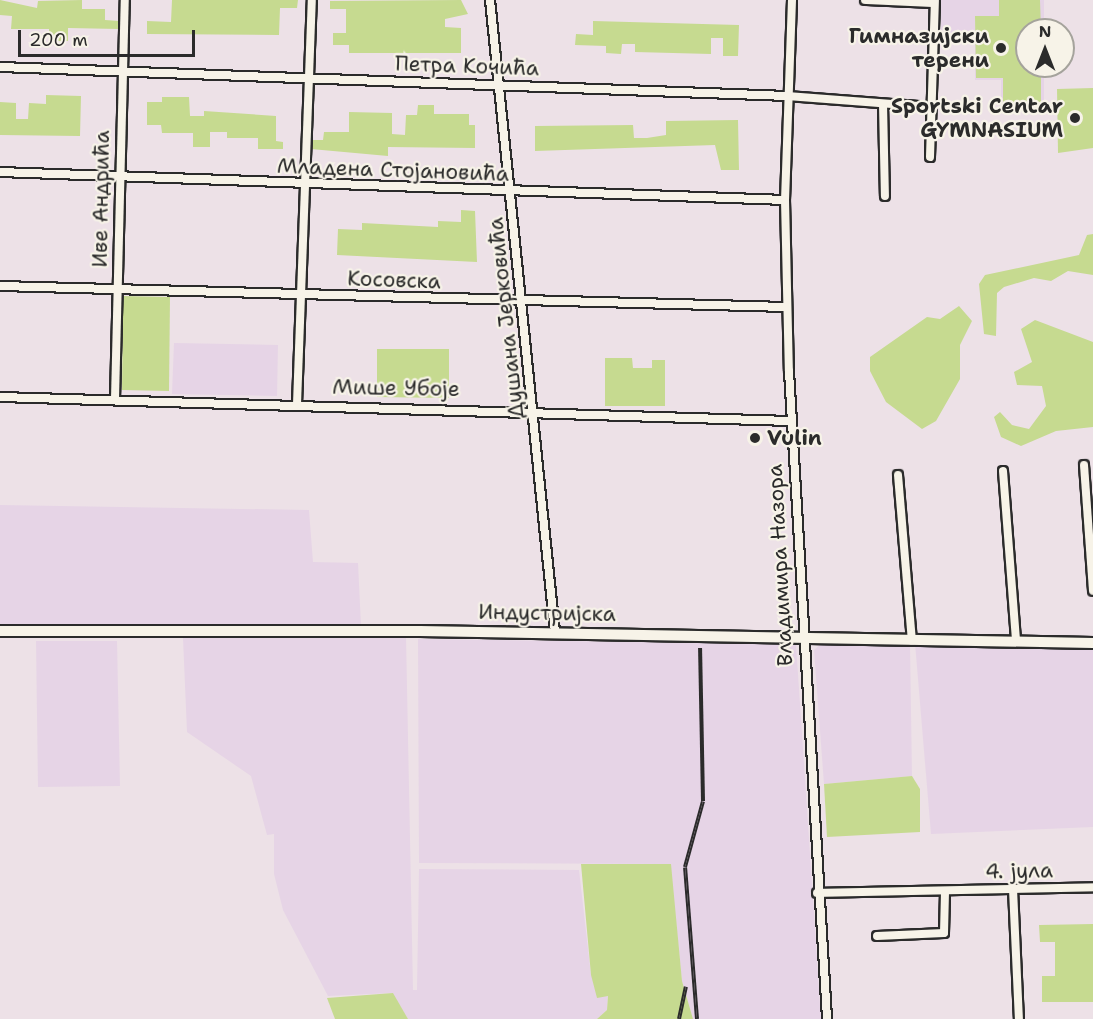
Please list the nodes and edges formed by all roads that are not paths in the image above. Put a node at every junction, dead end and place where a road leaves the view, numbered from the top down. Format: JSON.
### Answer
{"nodes":[{"id":1,"x":125,"y":0,"type":"edge"},
{"id":2,"x":312,"y":0,"type":"edge"},
{"id":3,"x":490,"y":0,"type":"edge"},
{"id":4,"x":792,"y":0,"type":"edge"},
{"id":5,"x":866,"y":0,"type":"edge"},
{"id":6,"x":934,"y":2,"type":"edge"},
{"id":7,"x":0,"y":67,"type":"edge"},
{"id":8,"x":122,"y":70,"type":"junction"},
{"id":9,"x":306,"y":78,"type":"junction"},
{"id":10,"x":500,"y":86,"type":"junction"},
{"id":11,"x":788,"y":96,"type":"junction"},
{"id":12,"x":883,"y":104,"type":"junction"},
{"id":13,"x":931,"y":107,"type":"junction"},
{"id":14,"x":930,"y":157,"type":"dead end"},
{"id":15,"x":0,"y":172,"type":"edge"},
{"id":16,"x":120,"y":177,"type":"junction"},
{"id":17,"x":303,"y":184,"type":"junction"},
{"id":18,"x":512,"y":193,"type":"junction"},
{"id":19,"x":885,"y":196,"type":"dead end"},
{"id":20,"x":785,"y":200,"type":"junction"},
{"id":21,"x":0,"y":286,"type":"edge"},
{"id":22,"x":117,"y":290,"type":"junction"},
{"id":23,"x":298,"y":295,"type":"junction"},
{"id":24,"x":523,"y":302,"type":"junction"},
{"id":25,"x":787,"y":307,"type":"junction"},
{"id":26,"x":0,"y":396,"type":"edge"},
{"id":27,"x":115,"y":399,"type":"junction"},
{"id":28,"x":297,"y":404,"type":"junction"},
{"id":29,"x":533,"y":410,"type":"junction"},
{"id":30,"x":790,"y":421,"type":"junction"},
{"id":31,"x":1084,"y":465,"type":"dead end"},
{"id":32,"x":1003,"y":471,"type":"dead end"},
{"id":33,"x":898,"y":475,"type":"dead end"},
{"id":34,"x":1093,"y":591,"type":"edge"},
{"id":35,"x":0,"y":631,"type":"edge"},
{"id":36,"x":555,"y":632,"type":"junction"},
{"id":37,"x":802,"y":637,"type":"junction"},
{"id":38,"x":912,"y":640,"type":"junction"},
{"id":39,"x":1016,"y":641,"type":"junction"},
{"id":40,"x":1093,"y":643,"type":"edge"},
{"id":41,"x":1093,"y":887,"type":"edge"},
{"id":42,"x":1013,"y":889,"type":"junction"},
{"id":43,"x":945,"y":891,"type":"junction"},
{"id":44,"x":817,"y":893,"type":"junction"},
{"id":45,"x":877,"y":936,"type":"dead end"},
{"id":46,"x":827,"y":1019,"type":"edge"},
{"id":47,"x":1019,"y":1019,"type":"edge"}],
"edges":[{"from":1,"to":8,"type":"street","name":"Иве Андрића"},
{"from":2,"to":9,"type":"street"},
{"from":3,"to":10,"type":"street","name":"Душана Јерковића"},
{"from":4,"to":11,"type":"street","name":"Владимира Назора"},
{"from":5,"to":6,"type":"street"},
{"from":6,"to":13,"type":"street"},
{"from":7,"to":8,"type":"street","name":"Петра Кочића"},
{"from":8,"to":9,"type":"street","name":"Петра Кочића"},
{"from":8,"to":16,"type":"street","name":"Иве Андрића"},
{"from":9,"to":10,"type":"street","name":"Петра Кочића"},
{"from":9,"to":17,"type":"street"},
{"from":10,"to":11,"type":"street","name":"Петра Кочића"},
{"from":10,"to":18,"type":"street","name":"Душана Јерковића"},
{"from":11,"to":12,"type":"street","name":"Петра Кочића"},
{"from":11,"to":20,"type":"street","name":"Владимира Назора"},
{"from":12,"to":13,"type":"street","name":"Петра Кочића"},
{"from":12,"to":19,"type":"street"},
{"from":13,"to":14,"type":"street"},
{"from":15,"to":16,"type":"street","name":"Младена Стојановића"},
{"from":16,"to":17,"type":"street","name":"Младена Стојановића"},
{"from":16,"to":22,"type":"street","name":"Иве Андрића"},
{"from":17,"to":18,"type":"street","name":"Младена Стојановића"},
{"from":17,"to":23,"type":"street"},
{"from":18,"to":20,"type":"street","name":"Младена Стојановића"},
{"from":18,"to":24,"type":"street","name":"Душана Јерковића"},
{"from":20,"to":25,"type":"street","name":"Владимира Назора"},
{"from":21,"to":22,"type":"street","name":"Косовска"},
{"from":22,"to":23,"type":"street","name":"Косовска"},
{"from":22,"to":27,"type":"street","name":"Иве Андрића"},
{"from":23,"to":24,"type":"street","name":"Косовска"},
{"from":23,"to":28,"type":"street"},
{"from":24,"to":25,"type":"street","name":"Косовска"},
{"from":24,"to":29,"type":"street","name":"Душана Јерковића"},
{"from":25,"to":30,"type":"street","name":"Владимира Назора"},
{"from":26,"to":27,"type":"street","name":"Мише Убоје"},
{"from":27,"to":28,"type":"street","name":"Мише Убоје"},
{"from":28,"to":29,"type":"street","name":"Мише Убоје"},
{"from":29,"to":30,"type":"street","name":"Мише Убоје"},
{"from":29,"to":36,"type":"street","name":"Душана Јерковића"},
{"from":30,"to":37,"type":"street","name":"Владимира Назора"},
{"from":31,"to":34,"type":"street"},
{"from":32,"to":39,"type":"street"},
{"from":33,"to":38,"type":"street"},
{"from":35,"to":36,"type":"main road","name":"Индустријска"},
{"from":36,"to":37,"type":"main road","name":"Индустријска"},
{"from":37,"to":38,"type":"main road","name":"Индустријска"},
{"from":37,"to":44,"type":"street","name":"Владимира Назора"},
{"from":38,"to":39,"type":"main road","name":"Индустријска"},
{"from":39,"to":40,"type":"main road","name":"Индустријска"},
{"from":41,"to":42,"type":"street","name":"4. јула"},
{"from":42,"to":43,"type":"street","name":"4. јула"},
{"from":42,"to":47,"type":"street"},
{"from":43,"to":44,"type":"street","name":"4. јула"},
{"from":43,"to":45,"type":"street"},
{"from":44,"to":46,"type":"street","name":"Владимира Назора"}]}
